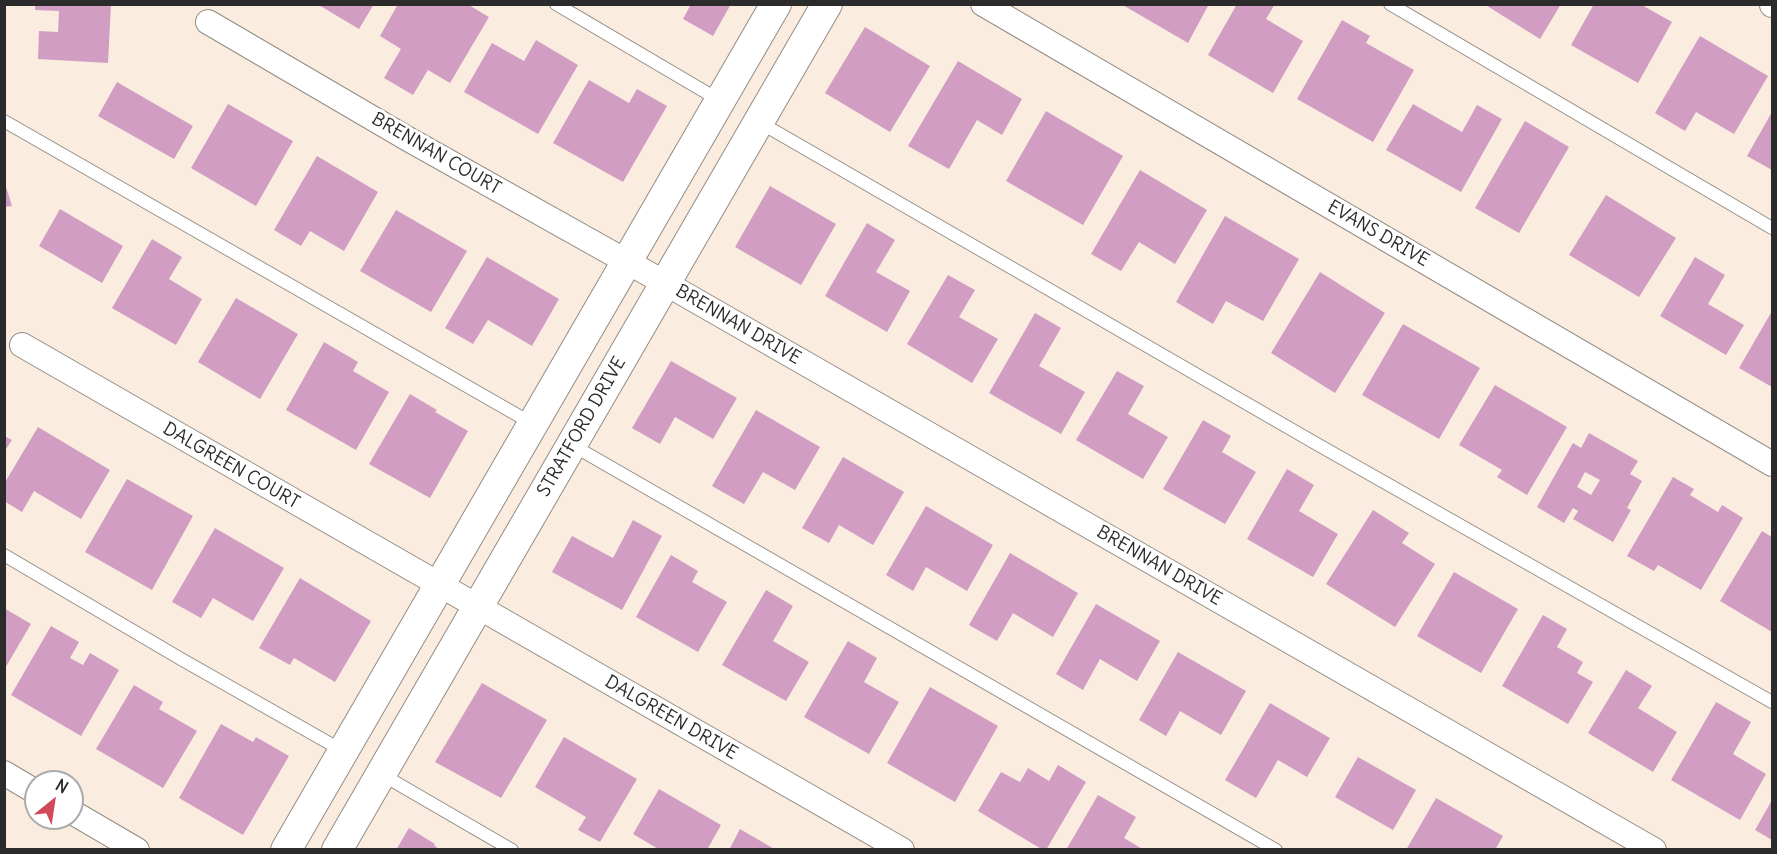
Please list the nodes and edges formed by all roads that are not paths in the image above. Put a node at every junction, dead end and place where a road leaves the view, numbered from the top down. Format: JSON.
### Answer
{"nodes":[{"id":1,"x":556,"y":4,"type":"edge"},
{"id":2,"x":776,"y":4,"type":"edge"},
{"id":3,"x":827,"y":4,"type":"edge"},
{"id":4,"x":982,"y":4,"type":"edge"},
{"id":5,"x":1390,"y":4,"type":"edge"},
{"id":6,"x":208,"y":21,"type":"dead end"},
{"id":7,"x":720,"y":101,"type":"junction"},
{"id":8,"x":4,"y":121,"type":"edge"},
{"id":9,"x":759,"y":122,"type":"junction"},
{"id":10,"x":1773,"y":228,"type":"edge"},
{"id":11,"x":627,"y":262,"type":"junction"},
{"id":12,"x":665,"y":283,"type":"junction"},
{"id":13,"x":22,"y":345,"type":"dead end"},
{"id":14,"x":534,"y":424,"type":"junction"},
{"id":15,"x":572,"y":445,"type":"junction"},
{"id":16,"x":1773,"y":464,"type":"edge"},
{"id":17,"x":4,"y":555,"type":"edge"},
{"id":18,"x":439,"y":586,"type":"junction"},
{"id":19,"x":478,"y":608,"type":"junction"},
{"id":20,"x":1773,"y":702,"type":"edge"},
{"id":21,"x":343,"y":751,"type":"junction"},
{"id":22,"x":4,"y":774,"type":"edge"},
{"id":23,"x":381,"y":774,"type":"junction"},
{"id":24,"x":24,"y":785,"type":"edge"},
{"id":25,"x":84,"y":819,"type":"edge"},
{"id":26,"x":137,"y":849,"type":"edge"},
{"id":27,"x":286,"y":849,"type":"edge"},
{"id":28,"x":338,"y":849,"type":"edge"},
{"id":29,"x":512,"y":849,"type":"edge"},
{"id":30,"x":902,"y":849,"type":"edge"},
{"id":31,"x":1276,"y":849,"type":"edge"},
{"id":32,"x":1654,"y":849,"type":"edge"}],
"edges":[{"from":1,"to":7,"type":"lane"},
{"from":2,"to":7,"type":"street"},
{"from":3,"to":9,"type":"street","name":"STRATFORD DRIVE"},
{"from":4,"to":16,"type":"street","name":"EVANS DRIVE"},
{"from":5,"to":10,"type":"lane"},
{"from":6,"to":11,"type":"street","name":"BRENNAN COURT"},
{"from":7,"to":11,"type":"street"},
{"from":8,"to":14,"type":"lane"},
{"from":9,"to":12,"type":"street","name":"STRATFORD DRIVE"},
{"from":9,"to":20,"type":"lane"},
{"from":11,"to":12,"type":"street","name":"BRENNAN COURT"},
{"from":11,"to":14,"type":"street"},
{"from":12,"to":15,"type":"street","name":"STRATFORD DRIVE"},
{"from":12,"to":32,"type":"street","name":"BRENNAN DRIVE"},
{"from":13,"to":18,"type":"street","name":"DALGREEN COURT"},
{"from":14,"to":18,"type":"street"},
{"from":15,"to":19,"type":"street","name":"STRATFORD DRIVE"},
{"from":15,"to":31,"type":"lane"},
{"from":17,"to":21,"type":"lane"},
{"from":18,"to":19,"type":"street","name":"DALGREEN DRIVE"},
{"from":18,"to":21,"type":"street"},
{"from":19,"to":23,"type":"street","name":"STRATFORD DRIVE"},
{"from":19,"to":30,"type":"street","name":"DALGREEN DRIVE"},
{"from":21,"to":27,"type":"street"},
{"from":22,"to":24,"type":"street"},
{"from":23,"to":28,"type":"street","name":"STRATFORD DRIVE"},
{"from":23,"to":29,"type":"lane"},
{"from":25,"to":26,"type":"street"}]}
